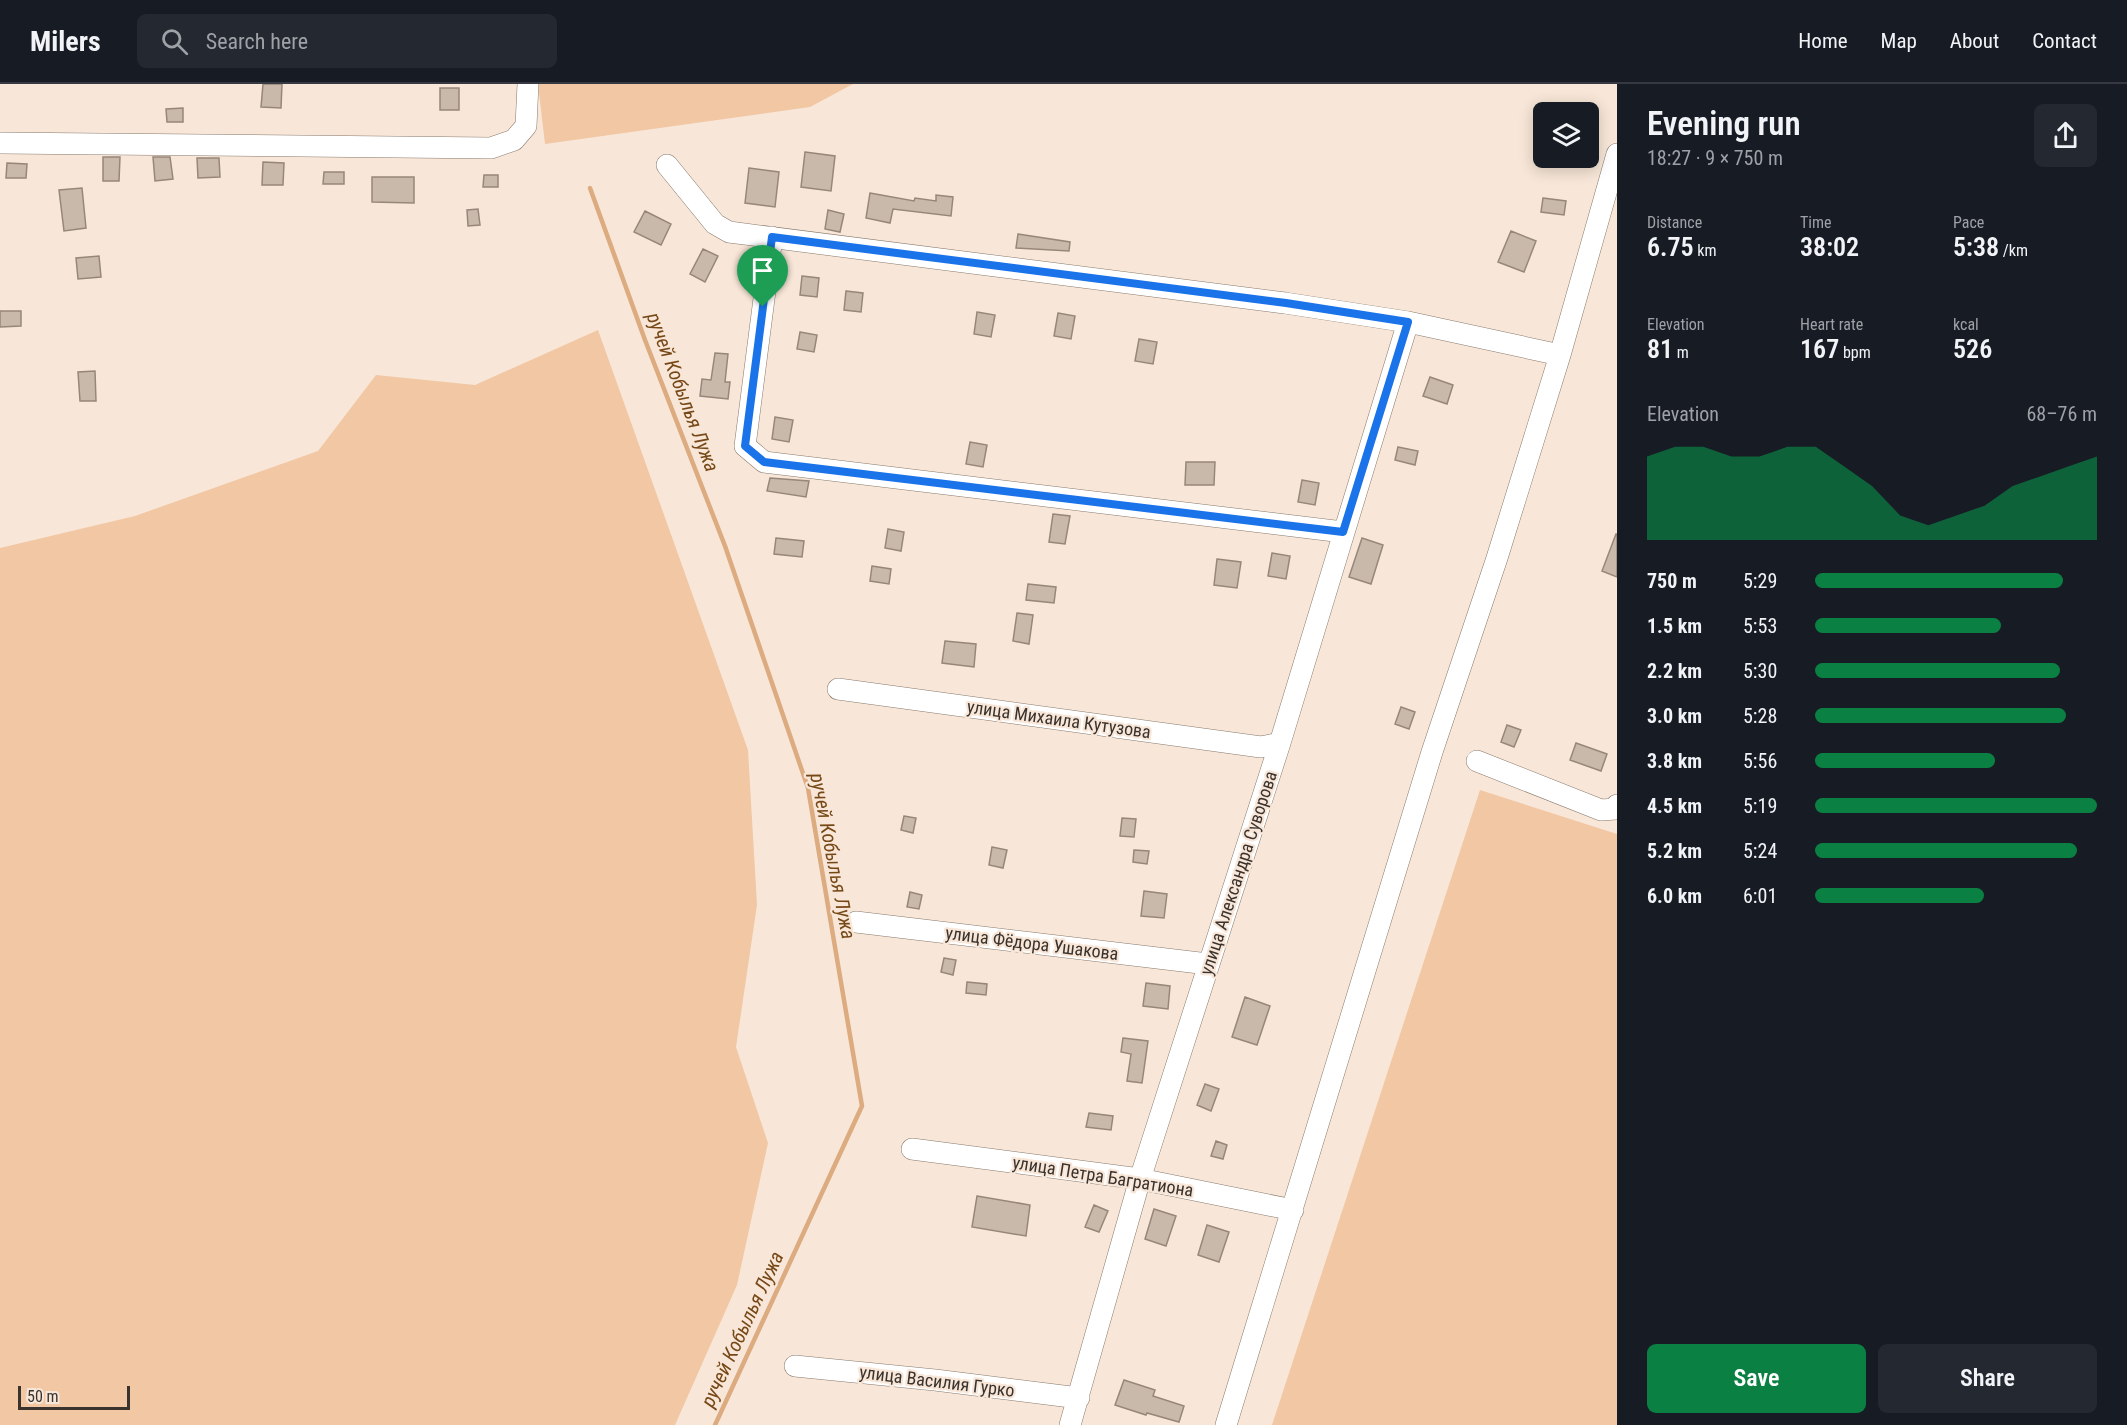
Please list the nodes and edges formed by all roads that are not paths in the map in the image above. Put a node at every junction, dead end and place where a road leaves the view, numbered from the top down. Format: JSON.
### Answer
{"nodes":[{"id":1,"x":528,"y":84,"type":"edge"},
{"id":2,"x":0,"y":143,"type":"edge"},
{"id":3,"x":1617,"y":154,"type":"edge"},
{"id":4,"x":667,"y":165,"type":"dead end"},
{"id":5,"x":772,"y":237,"type":"junction"},
{"id":6,"x":1408,"y":322,"type":"junction"},
{"id":7,"x":1560,"y":355,"type":"junction"},
{"id":8,"x":1343,"y":532,"type":"junction"},
{"id":9,"x":838,"y":688,"type":"dead end"},
{"id":10,"x":1280,"y":743,"type":"junction"},
{"id":11,"x":1477,"y":761,"type":"dead end"},
{"id":12,"x":1617,"y":807,"type":"edge"},
{"id":13,"x":856,"y":922,"type":"dead end"},
{"id":14,"x":1208,"y":964,"type":"junction"},
{"id":15,"x":912,"y":1149,"type":"dead end"},
{"id":16,"x":1140,"y":1179,"type":"junction"},
{"id":17,"x":1293,"y":1210,"type":"junction"},
{"id":18,"x":795,"y":1366,"type":"dead end"},
{"id":19,"x":1078,"y":1398,"type":"junction"},
{"id":20,"x":1070,"y":1425,"type":"edge"},
{"id":21,"x":1226,"y":1425,"type":"edge"}],
"edges":[{"from":1,"to":2,"type":"street"},
{"from":3,"to":7,"type":"street"},
{"from":4,"to":5,"type":"street"},
{"from":5,"to":6,"type":"street"},
{"from":5,"to":8,"type":"street"},
{"from":6,"to":7,"type":"street"},
{"from":6,"to":8,"type":"street","name":"улица Александра Суворова"},
{"from":7,"to":17,"type":"street"},
{"from":8,"to":10,"type":"street","name":"улица Александра Суворова"},
{"from":9,"to":10,"type":"street","name":"улица Михаила Кутузова"},
{"from":10,"to":14,"type":"street","name":"улица Александра Суворова"},
{"from":11,"to":12,"type":"street"},
{"from":13,"to":14,"type":"street","name":"улица Фёдора Ушакова"},
{"from":14,"to":16,"type":"street","name":"улица Александра Суворова"},
{"from":15,"to":16,"type":"street","name":"улица Петра Багратиона"},
{"from":16,"to":17,"type":"street","name":"улица Петра Багратиона"},
{"from":16,"to":19,"type":"street","name":"улица Александра Суворова"},
{"from":17,"to":21,"type":"street"},
{"from":18,"to":19,"type":"street","name":"улица Василия Гурко"},
{"from":19,"to":20,"type":"street","name":"улица Александра Суворова"}]}
